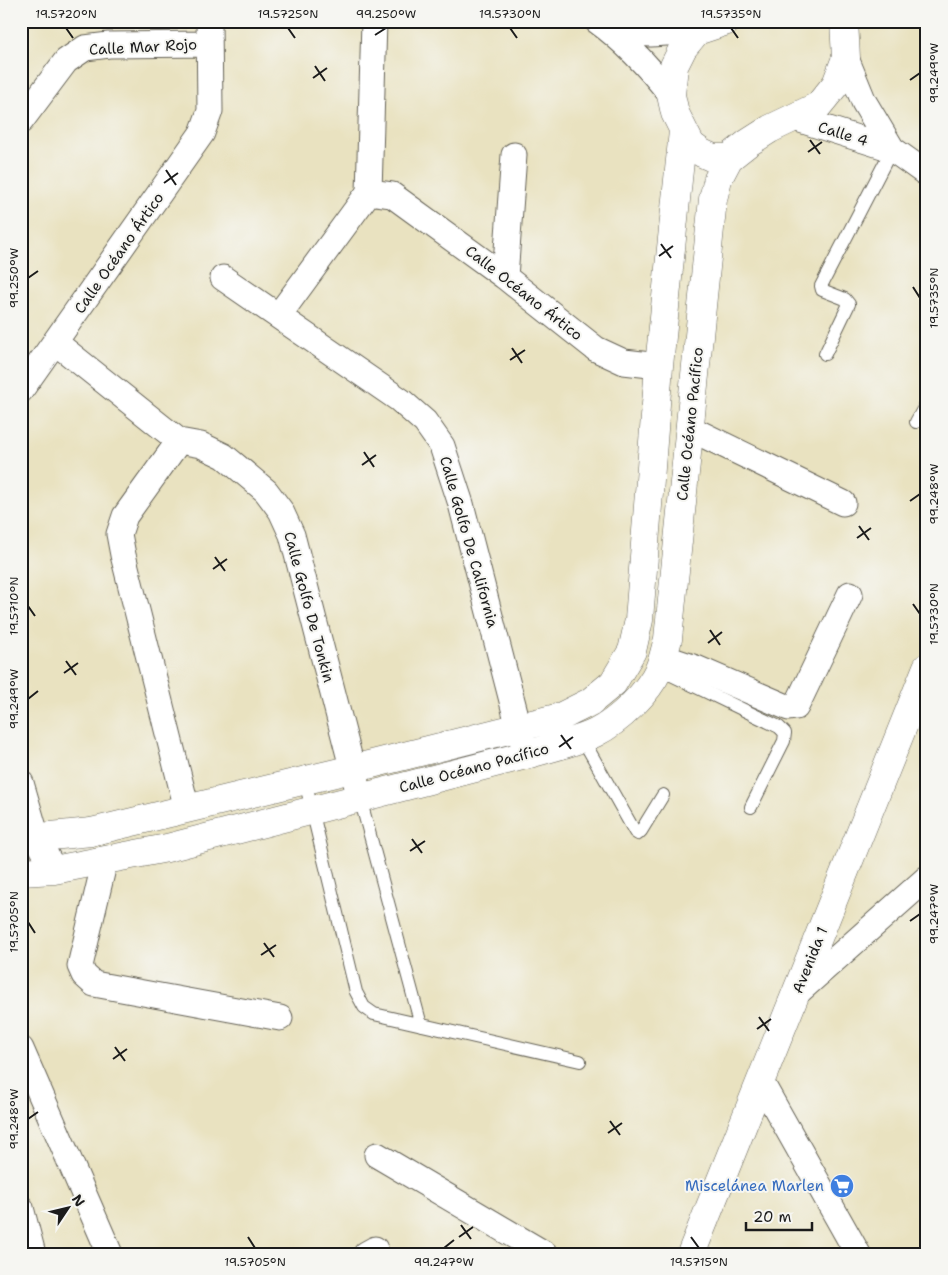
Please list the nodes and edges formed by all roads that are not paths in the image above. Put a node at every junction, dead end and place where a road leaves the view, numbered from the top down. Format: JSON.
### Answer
{"nodes":[{"id":1,"x":374,"y":21,"type":"edge"},
{"id":2,"x":727,"y":21,"type":"edge"},
{"id":3,"x":844,"y":21,"type":"edge"},
{"id":4,"x":604,"y":26,"type":"edge"},
{"id":5,"x":697,"y":32,"type":"junction"},
{"id":6,"x":209,"y":33,"type":"edge"},
{"id":7,"x":846,"y":58,"type":"junction"},
{"id":8,"x":671,"y":95,"type":"junction"},
{"id":9,"x":794,"y":118,"type":"junction"},
{"id":10,"x":21,"y":121,"type":"edge"},
{"id":11,"x":683,"y":131,"type":"junction"},
{"id":12,"x":892,"y":149,"type":"junction"},
{"id":13,"x":514,"y":155,"type":"dead end"},
{"id":14,"x":728,"y":158,"type":"junction"},
{"id":15,"x":927,"y":174,"type":"edge"},
{"id":16,"x":369,"y":192,"type":"junction"},
{"id":17,"x":505,"y":277,"type":"junction"},
{"id":18,"x":223,"y":278,"type":"dead end"},
{"id":19,"x":278,"y":315,"type":"junction"},
{"id":20,"x":56,"y":343,"type":"junction"},
{"id":21,"x":825,"y":354,"type":"dead end"},
{"id":22,"x":659,"y":366,"type":"junction"},
{"id":23,"x":21,"y":390,"type":"edge"},
{"id":24,"x":927,"y":402,"type":"edge"},
{"id":25,"x":916,"y":422,"type":"dead end"},
{"id":26,"x":689,"y":428,"type":"junction"},
{"id":27,"x":179,"y":441,"type":"junction"},
{"id":28,"x":653,"y":453,"type":"junction"},
{"id":29,"x":687,"y":456,"type":"junction"},
{"id":30,"x":843,"y":503,"type":"dead end"},
{"id":31,"x":850,"y":594,"type":"dead end"},
{"id":32,"x":661,"y":663,"type":"junction"},
{"id":33,"x":927,"y":667,"type":"edge"},
{"id":34,"x":519,"y":727,"type":"junction"},
{"id":35,"x":582,"y":738,"type":"junction"},
{"id":36,"x":526,"y":755,"type":"junction"},
{"id":37,"x":352,"y":769,"type":"junction"},
{"id":38,"x":305,"y":781,"type":"junction"},
{"id":39,"x":21,"y":783,"type":"edge"},
{"id":40,"x":663,"y":795,"type":"dead end"},
{"id":41,"x":360,"y":798,"type":"junction"},
{"id":42,"x":751,"y":807,"type":"dead end"},
{"id":43,"x":187,"y":810,"type":"junction"},
{"id":44,"x":312,"y":810,"type":"junction"},
{"id":45,"x":29,"y":839,"type":"edge"},
{"id":46,"x":105,"y":860,"type":"junction"},
{"id":47,"x":54,"y":870,"type":"junction"},
{"id":48,"x":21,"y":872,"type":"edge"},
{"id":49,"x":927,"y":878,"type":"edge"},
{"id":50,"x":796,"y":994,"type":"junction"},
{"id":51,"x":280,"y":1018,"type":"dead end"},
{"id":52,"x":421,"y":1025,"type":"junction"},
{"id":53,"x":21,"y":1049,"type":"edge"},
{"id":54,"x":580,"y":1061,"type":"dead end"},
{"id":55,"x":761,"y":1082,"type":"junction"},
{"id":56,"x":377,"y":1155,"type":"dead end"},
{"id":57,"x":21,"y":1208,"type":"edge"},
{"id":58,"x":697,"y":1250,"type":"edge"},
{"id":59,"x":33,"y":1254,"type":"edge"},
{"id":60,"x":110,"y":1254,"type":"edge"},
{"id":61,"x":545,"y":1254,"type":"edge"},
{"id":62,"x":858,"y":1254,"type":"edge"}],
"edges":[{"from":1,"to":16,"type":"street"},
{"from":2,"to":5,"type":"street"},
{"from":3,"to":7,"type":"street"},
{"from":4,"to":5,"type":"street"},
{"from":4,"to":8,"type":"street"},
{"from":5,"to":8,"type":"street"},
{"from":6,"to":10,"type":"street","name":"Calle Mar Rojo"},
{"from":6,"to":20,"type":"street","name":"Calle Océano Ártico"},
{"from":7,"to":9,"type":"street"},
{"from":7,"to":12,"type":"street","name":"Calle 4"},
{"from":8,"to":11,"type":"street"},
{"from":9,"to":12,"type":"street","name":"Calle 4"},
{"from":9,"to":14,"type":"street"},
{"from":11,"to":14,"type":"street"},
{"from":11,"to":22,"type":"street","name":"Calle Océano Pacífico"},
{"from":12,"to":15,"type":"street","name":"Calle 4"},
{"from":12,"to":21,"type":"lane"},
{"from":13,"to":17,"type":"street"},
{"from":14,"to":26,"type":"street","name":"Calle Océano Pacífico"},
{"from":16,"to":17,"type":"street","name":"Calle Océano Ártico"},
{"from":16,"to":19,"type":"street"},
{"from":17,"to":22,"type":"street","name":"Calle Océano Ártico"},
{"from":18,"to":19,"type":"street","name":"Calle Golfo De California"},
{"from":19,"to":34,"type":"street","name":"Calle Golfo De California"},
{"from":20,"to":23,"type":"street","name":"Calle Océano Ártico"},
{"from":20,"to":27,"type":"street","name":"Calle Golfo De Tonkin"},
{"from":22,"to":28,"type":"street","name":"Calle Océano Pacífico"},
{"from":24,"to":25,"type":"lane"},
{"from":26,"to":29,"type":"street","name":"Calle Océano Pacífico"},
{"from":26,"to":30,"type":"street"},
{"from":27,"to":37,"type":"street","name":"Calle Golfo De Tonkin"},
{"from":27,"to":43,"type":"street"},
{"from":28,"to":29,"type":"street"},
{"from":28,"to":34,"type":"street","name":"Calle Océano Pacífico"},
{"from":29,"to":32,"type":"street","name":"Calle Océano Pacífico"},
{"from":31,"to":32,"type":"street"},
{"from":32,"to":35,"type":"street","name":"Calle Océano Pacífico"},
{"from":32,"to":42,"type":"lane"},
{"from":33,"to":50,"type":"street","name":"Avenida 1"},
{"from":34,"to":36,"type":"street","name":"Calle Golfo De California"},
{"from":34,"to":37,"type":"street","name":"Calle Océano Pacífico"},
{"from":35,"to":36,"type":"street","name":"Calle Océano Pacífico"},
{"from":35,"to":40,"type":"lane"},
{"from":36,"to":41,"type":"street","name":"Calle Océano Pacífico"},
{"from":37,"to":38,"type":"street","name":"Calle Océano Pacífico"},
{"from":37,"to":41,"type":"street","name":"Calle Golfo De Tonkin"},
{"from":38,"to":43,"type":"street","name":"Calle Océano Pacífico"},
{"from":38,"to":44,"type":"lane"},
{"from":39,"to":45,"type":"street"},
{"from":41,"to":44,"type":"street","name":"Calle Océano Pacífico"},
{"from":41,"to":52,"type":"lane"},
{"from":43,"to":45,"type":"street","name":"Calle Océano Pacífico"},
{"from":44,"to":46,"type":"street","name":"Calle Océano Pacífico"},
{"from":44,"to":52,"type":"lane"},
{"from":45,"to":47,"type":"street"},
{"from":46,"to":47,"type":"street","name":"Calle Océano Pacífico"},
{"from":46,"to":51,"type":"street"},
{"from":47,"to":48,"type":"street","name":"Calle Océano Pacífico"},
{"from":49,"to":50,"type":"street"},
{"from":50,"to":55,"type":"street","name":"Avenida 1"},
{"from":52,"to":54,"type":"lane"},
{"from":53,"to":60,"type":"street"},
{"from":55,"to":58,"type":"street","name":"Avenida 1"},
{"from":55,"to":62,"type":"street"},
{"from":56,"to":61,"type":"street"},
{"from":57,"to":59,"type":"street"}]}
